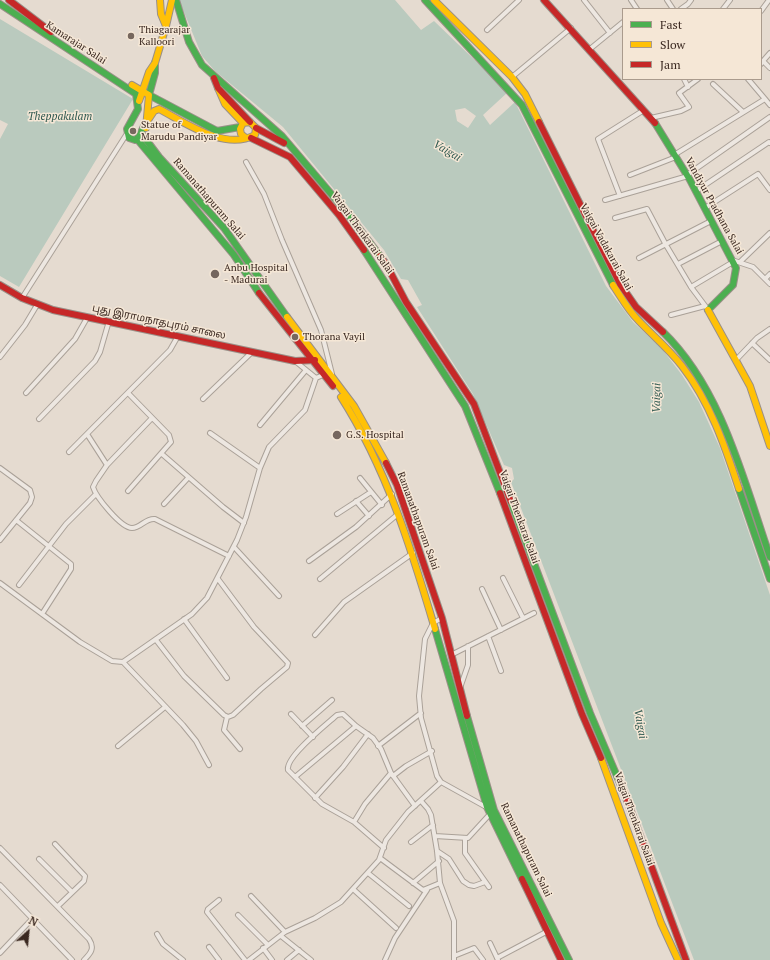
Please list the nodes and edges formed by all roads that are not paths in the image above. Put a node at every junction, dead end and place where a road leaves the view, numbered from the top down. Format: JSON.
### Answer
{"nodes":[{"id":1,"x":9,"y":0,"type":"edge"},
{"id":2,"x":160,"y":0,"type":"edge"},
{"id":3,"x":172,"y":0,"type":"edge"},
{"id":4,"x":176,"y":0,"type":"edge"},
{"id":5,"x":435,"y":0,"type":"edge"},
{"id":6,"x":519,"y":0,"type":"edge"},
{"id":7,"x":544,"y":0,"type":"edge"},
{"id":8,"x":584,"y":0,"type":"edge"},
{"id":9,"x":630,"y":0,"type":"edge"},
{"id":10,"x":691,"y":0,"type":"edge"},
{"id":11,"x":730,"y":0,"type":"edge"},
{"id":12,"x":769,"y":0,"type":"edge"},
{"id":13,"x":427,"y":2,"type":"edge"},
{"id":14,"x":0,"y":4,"type":"edge"},
{"id":15,"x":636,"y":8,"type":"edge"},
{"id":16,"x":682,"y":8,"type":"edge"},
{"id":17,"x":724,"y":8,"type":"edge"},
{"id":18,"x":762,"y":10,"type":"edge"},
{"id":19,"x":622,"y":23,"type":"edge"},
{"id":20,"x":166,"y":26,"type":"junction"},
{"id":21,"x":571,"y":28,"type":"junction"},
{"id":22,"x":487,"y":30,"type":"dead end"},
{"id":23,"x":610,"y":33,"type":"junction"},
{"id":24,"x":590,"y":49,"type":"junction"},
{"id":25,"x":770,"y":53,"type":"edge"},
{"id":26,"x":762,"y":62,"type":"edge"},
{"id":27,"x":155,"y":63,"type":"junction"},
{"id":28,"x":770,"y":68,"type":"edge"},
{"id":29,"x":214,"y":76,"type":"junction"},
{"id":30,"x":512,"y":77,"type":"junction"},
{"id":31,"x":684,"y":80,"type":"edge"},
{"id":32,"x":697,"y":80,"type":"edge"},
{"id":33,"x":749,"y":80,"type":"edge"},
{"id":34,"x":713,"y":84,"type":"dead end"},
{"id":35,"x":520,"y":87,"type":"junction"},
{"id":36,"x":688,"y":87,"type":"junction"},
{"id":37,"x":218,"y":88,"type":"junction"},
{"id":38,"x":142,"y":92,"type":"junction"},
{"id":39,"x":513,"y":93,"type":"junction"},
{"id":40,"x":149,"y":95,"type":"junction"},
{"id":41,"x":139,"y":101,"type":"junction"},
{"id":42,"x":768,"y":101,"type":"edge"},
{"id":43,"x":644,"y":110,"type":"junction"},
{"id":44,"x":743,"y":112,"type":"junction"},
{"id":45,"x":770,"y":117,"type":"edge"},
{"id":46,"x":651,"y":118,"type":"junction"},
{"id":47,"x":250,"y":122,"type":"junction"},
{"id":48,"x":145,"y":124,"type":"junction"},
{"id":49,"x":242,"y":125,"type":"junction"},
{"id":50,"x":256,"y":128,"type":"junction"},
{"id":51,"x":141,"y":133,"type":"junction"},
{"id":52,"x":126,"y":135,"type":"junction"},
{"id":53,"x":249,"y":138,"type":"junction"},
{"id":54,"x":137,"y":139,"type":"junction"},
{"id":55,"x":149,"y":142,"type":"junction"},
{"id":56,"x":770,"y":143,"type":"edge"},
{"id":57,"x":289,"y":145,"type":"junction"},
{"id":58,"x":675,"y":156,"type":"junction"},
{"id":59,"x":246,"y":162,"type":"dead end"},
{"id":60,"x":630,"y":176,"type":"dead end"},
{"id":61,"x":687,"y":176,"type":"junction"},
{"id":62,"x":770,"y":189,"type":"edge"},
{"id":63,"x":696,"y":191,"type":"junction"},
{"id":64,"x":620,"y":196,"type":"junction"},
{"id":65,"x":605,"y":200,"type":"dead end"},
{"id":66,"x":705,"y":208,"type":"junction"},
{"id":67,"x":615,"y":218,"type":"dead end"},
{"id":68,"x":711,"y":221,"type":"junction"},
{"id":69,"x":770,"y":233,"type":"edge"},
{"id":70,"x":722,"y":241,"type":"junction"},
{"id":71,"x":666,"y":245,"type":"junction"},
{"id":72,"x":640,"y":258,"type":"dead end"},
{"id":73,"x":735,"y":262,"type":"junction"},
{"id":74,"x":678,"y":264,"type":"junction"},
{"id":75,"x":770,"y":274,"type":"edge"},
{"id":76,"x":765,"y":279,"type":"junction"},
{"id":77,"x":770,"y":284,"type":"edge"},
{"id":78,"x":0,"y":285,"type":"edge"},
{"id":79,"x":691,"y":286,"type":"junction"},
{"id":80,"x":22,"y":298,"type":"junction"},
{"id":81,"x":37,"y":305,"type":"junction"},
{"id":82,"x":707,"y":308,"type":"junction"},
{"id":83,"x":671,"y":315,"type":"dead end"},
{"id":84,"x":87,"y":318,"type":"junction"},
{"id":85,"x":109,"y":322,"type":"junction"},
{"id":86,"x":770,"y":329,"type":"edge"},
{"id":87,"x":178,"y":335,"type":"junction"},
{"id":88,"x":752,"y":343,"type":"junction"},
{"id":89,"x":252,"y":352,"type":"junction"},
{"id":90,"x":0,"y":357,"type":"edge"},
{"id":91,"x":319,"y":359,"type":"junction"},
{"id":92,"x":295,"y":360,"type":"junction"},
{"id":93,"x":311,"y":360,"type":"junction"},
{"id":94,"x":736,"y":360,"type":"junction"},
{"id":95,"x":770,"y":360,"type":"edge"},
{"id":96,"x":306,"y":370,"type":"junction"},
{"id":97,"x":323,"y":375,"type":"junction"},
{"id":98,"x":316,"y":378,"type":"junction"},
{"id":99,"x":333,"y":379,"type":"junction"},
{"id":100,"x":335,"y":388,"type":"junction"},
{"id":101,"x":26,"y":392,"type":"dead end"},
{"id":102,"x":128,"y":393,"type":"junction"},
{"id":103,"x":204,"y":399,"type":"dead end"},
{"id":104,"x":152,"y":418,"type":"junction"},
{"id":105,"x":39,"y":419,"type":"dead end"},
{"id":106,"x":260,"y":425,"type":"dead end"},
{"id":107,"x":210,"y":433,"type":"dead end"},
{"id":108,"x":88,"y":434,"type":"junction"},
{"id":109,"x":768,"y":437,"type":"edge"},
{"id":110,"x":770,"y":446,"type":"edge"},
{"id":111,"x":70,"y":452,"type":"dead end"},
{"id":112,"x":162,"y":454,"type":"junction"},
{"id":113,"x":107,"y":465,"type":"junction"},
{"id":114,"x":0,"y":468,"type":"edge"},
{"id":115,"x":260,"y":468,"type":"junction"},
{"id":116,"x":188,"y":478,"type":"junction"},
{"id":117,"x":360,"y":478,"type":"dead end"},
{"id":118,"x":128,"y":491,"type":"dead end"},
{"id":119,"x":371,"y":492,"type":"junction"},
{"id":120,"x":96,"y":494,"type":"junction"},
{"id":121,"x":392,"y":494,"type":"junction"},
{"id":122,"x":356,"y":502,"type":"junction"},
{"id":123,"x":164,"y":504,"type":"dead end"},
{"id":124,"x":382,"y":505,"type":"junction"},
{"id":125,"x":337,"y":514,"type":"dead end"},
{"id":126,"x":398,"y":514,"type":"junction"},
{"id":127,"x":369,"y":516,"type":"junction"},
{"id":128,"x":16,"y":520,"type":"junction"},
{"id":129,"x":244,"y":523,"type":"junction"},
{"id":130,"x":0,"y":540,"type":"edge"},
{"id":131,"x":48,"y":546,"type":"junction"},
{"id":132,"x":234,"y":547,"type":"junction"},
{"id":133,"x":413,"y":553,"type":"junction"},
{"id":134,"x":229,"y":556,"type":"junction"},
{"id":135,"x":770,"y":557,"type":"edge"},
{"id":136,"x":309,"y":561,"type":"dead end"},
{"id":137,"x":503,"y":578,"type":"dead end"},
{"id":138,"x":218,"y":579,"type":"junction"},
{"id":139,"x":320,"y":579,"type":"dead end"},
{"id":140,"x":770,"y":579,"type":"edge"},
{"id":141,"x":0,"y":583,"type":"edge"},
{"id":142,"x":19,"y":585,"type":"dead end"},
{"id":143,"x":482,"y":589,"type":"dead end"},
{"id":144,"x":279,"y":596,"type":"dead end"},
{"id":145,"x":534,"y":613,"type":"dead end"},
{"id":146,"x":42,"y":614,"type":"junction"},
{"id":147,"x":442,"y":618,"type":"junction"},
{"id":148,"x":523,"y":618,"type":"junction"},
{"id":149,"x":184,"y":619,"type":"junction"},
{"id":150,"x":433,"y":623,"type":"junction"},
{"id":151,"x":501,"y":630,"type":"junction"},
{"id":152,"x":315,"y":635,"type":"dead end"},
{"id":153,"x":488,"y":636,"type":"junction"},
{"id":154,"x":156,"y":640,"type":"junction"},
{"id":155,"x":468,"y":646,"type":"junction"},
{"id":156,"x":451,"y":655,"type":"junction"},
{"id":157,"x":123,"y":662,"type":"junction"},
{"id":158,"x":501,"y":672,"type":"dead end"},
{"id":159,"x":227,"y":678,"type":"dead end"},
{"id":160,"x":460,"y":690,"type":"junction"},
{"id":161,"x":332,"y":700,"type":"dead end"},
{"id":162,"x":165,"y":707,"type":"junction"},
{"id":163,"x":421,"y":713,"type":"junction"},
{"id":164,"x":291,"y":714,"type":"dead end"},
{"id":165,"x":228,"y":717,"type":"junction"},
{"id":166,"x":302,"y":726,"type":"junction"},
{"id":167,"x":356,"y":726,"type":"junction"},
{"id":168,"x":368,"y":734,"type":"junction"},
{"id":169,"x":313,"y":737,"type":"junction"},
{"id":170,"x":118,"y":746,"type":"dead end"},
{"id":171,"x":378,"y":746,"type":"junction"},
{"id":172,"x":240,"y":749,"type":"dead end"},
{"id":173,"x":432,"y":751,"type":"junction"},
{"id":174,"x":209,"y":765,"type":"dead end"},
{"id":175,"x":392,"y":775,"type":"junction"},
{"id":176,"x":295,"y":777,"type":"junction"},
{"id":177,"x":441,"y":782,"type":"junction"},
{"id":178,"x":315,"y":798,"type":"junction"},
{"id":179,"x":421,"y":801,"type":"junction"},
{"id":180,"x":415,"y":806,"type":"junction"},
{"id":181,"x":487,"y":807,"type":"junction"},
{"id":182,"x":490,"y":814,"type":"junction"},
{"id":183,"x":354,"y":822,"type":"junction"},
{"id":184,"x":433,"y":825,"type":"junction"},
{"id":185,"x":435,"y":836,"type":"junction"},
{"id":186,"x":465,"y":838,"type":"junction"},
{"id":187,"x":411,"y":842,"type":"dead end"},
{"id":188,"x":55,"y":844,"type":"dead end"},
{"id":189,"x":0,"y":848,"type":"edge"},
{"id":190,"x":384,"y":848,"type":"junction"},
{"id":191,"x":437,"y":851,"type":"junction"},
{"id":192,"x":380,"y":858,"type":"junction"},
{"id":193,"x":39,"y":859,"type":"dead end"},
{"id":194,"x":439,"y":861,"type":"junction"},
{"id":195,"x":368,"y":873,"type":"junction"},
{"id":196,"x":485,"y":882,"type":"junction"},
{"id":197,"x":413,"y":883,"type":"junction"},
{"id":198,"x":440,"y":883,"type":"junction"},
{"id":199,"x":0,"y":885,"type":"edge"},
{"id":200,"x":489,"y":887,"type":"dead end"},
{"id":201,"x":353,"y":889,"type":"junction"},
{"id":202,"x":427,"y":890,"type":"junction"},
{"id":203,"x":72,"y":892,"type":"junction"},
{"id":204,"x":251,"y":896,"type":"dead end"},
{"id":205,"x":219,"y":900,"type":"dead end"},
{"id":206,"x":58,"y":906,"type":"junction"},
{"id":207,"x":409,"y":906,"type":"dead end"},
{"id":208,"x":238,"y":915,"type":"dead end"},
{"id":209,"x":32,"y":919,"type":"junction"},
{"id":210,"x":396,"y":928,"type":"dead end"},
{"id":211,"x":285,"y":932,"type":"junction"},
{"id":212,"x":546,"y":932,"type":"junction"},
{"id":213,"x":157,"y":934,"type":"dead end"},
{"id":214,"x":281,"y":936,"type":"junction"},
{"id":215,"x":490,"y":943,"type":"dead end"},
{"id":216,"x":268,"y":945,"type":"junction"},
{"id":217,"x":209,"y":947,"type":"dead end"},
{"id":218,"x":263,"y":948,"type":"junction"},
{"id":219,"x":299,"y":950,"type":"junction"},
{"id":220,"x":0,"y":953,"type":"edge"},
{"id":221,"x":454,"y":958,"type":"edge"},
{"id":222,"x":498,"y":959,"type":"edge"},
{"id":223,"x":72,"y":960,"type":"edge"},
{"id":224,"x":84,"y":960,"type":"edge"},
{"id":225,"x":182,"y":960,"type":"edge"},
{"id":226,"x":219,"y":960,"type":"edge"},
{"id":227,"x":245,"y":960,"type":"edge"},
{"id":228,"x":249,"y":960,"type":"edge"},
{"id":229,"x":272,"y":960,"type":"edge"},
{"id":230,"x":287,"y":960,"type":"edge"},
{"id":231,"x":311,"y":960,"type":"edge"},
{"id":232,"x":385,"y":960,"type":"edge"},
{"id":233,"x":483,"y":960,"type":"edge"},
{"id":234,"x":561,"y":960,"type":"edge"},
{"id":235,"x":569,"y":960,"type":"edge"},
{"id":236,"x":678,"y":960,"type":"edge"},
{"id":237,"x":686,"y":960,"type":"edge"}],
"edges":[{"from":1,"to":38,"type":"main road","name":"Kamarajar Salai"},
{"from":2,"to":20,"type":"main road"},
{"from":3,"to":20,"type":"main road"},
{"from":4,"to":29,"type":"main road","name":"Vaigai Thenkarai Salai"},
{"from":5,"to":30,"type":"main road","name":"Vaigai Vadakarai Salai"},
{"from":6,"to":22,"type":"street"},
{"from":7,"to":21,"type":"main road","name":"Vandiyur Pradhana Salai"},
{"from":8,"to":23,"type":"street"},
{"from":9,"to":15,"type":"street"},
{"from":10,"to":16,"type":"street"},
{"from":11,"to":17,"type":"street"},
{"from":12,"to":18,"type":"street"},
{"from":13,"to":39,"type":"main road","name":"Vaigai Vadakarai Salai"},
{"from":14,"to":41,"type":"main road","name":"Kamarajar Salai"},
{"from":19,"to":23,"type":"street"},
{"from":20,"to":27,"type":"main road"},
{"from":21,"to":24,"type":"main road","name":"Vandiyur Pradhana Salai"},
{"from":21,"to":30,"type":"street"},
{"from":23,"to":24,"type":"street"},
{"from":24,"to":43,"type":"main road","name":"Vandiyur Pradhana Salai"},
{"from":25,"to":26,"type":"street"},
{"from":26,"to":28,"type":"street"},
{"from":27,"to":38,"type":"main road"},
{"from":27,"to":40,"type":"main road","name":"Ramanathapuram Salai"},
{"from":29,"to":37,"type":"main road","name":"Vaigai Thenkarai Salai"},
{"from":29,"to":57,"type":"main road","name":"Vaigai Thenkarai Salai"},
{"from":30,"to":35,"type":"main road","name":"Vaigai Vadakarai Salai"},
{"from":31,"to":36,"type":"street"},
{"from":32,"to":36,"type":"street"},
{"from":33,"to":42,"type":"street"},
{"from":34,"to":44,"type":"street"},
{"from":35,"to":39,"type":"main road"},
{"from":35,"to":135,"type":"main road","name":"Vaigai Vadakarai Salai"},
{"from":36,"to":46,"type":"street"},
{"from":37,"to":47,"type":"main road","name":"Vaigai Thenkarai Salai"},
{"from":37,"to":49,"type":"main road"},
{"from":38,"to":40,"type":"main road","name":"Kamarajar Salai"},
{"from":38,"to":41,"type":"main road"},
{"from":39,"to":140,"type":"main road","name":"Vaigai Vadakarai Salai"},
{"from":40,"to":48,"type":"main road","name":"Ramanathapuram Salai"},
{"from":40,"to":49,"type":"main road"},
{"from":41,"to":52,"type":"main road"},
{"from":42,"to":44,"type":"street"},
{"from":43,"to":46,"type":"main road","name":"Vandiyur Pradhana Salai"},
{"from":43,"to":64,"type":"street"},
{"from":44,"to":58,"type":"street"},
{"from":45,"to":61,"type":"street"},
{"from":46,"to":58,"type":"main road","name":"Vandiyur Pradhana Salai"},
{"from":47,"to":49,"type":"main road"},
{"from":47,"to":50,"type":"main road"},
{"from":48,"to":51,"type":"main road"},
{"from":48,"to":53,"type":"main road","name":"Vaigai Thenkarai Salai"},
{"from":48,"to":55,"type":"main road","name":"Ramanathapuram Salai"},
{"from":49,"to":53,"type":"main road"},
{"from":50,"to":53,"type":"main road"},
{"from":50,"to":57,"type":"main road","name":"Vaigai Thenkarai Salai"},
{"from":51,"to":54,"type":"main road"},
{"from":51,"to":55,"type":"main road"},
{"from":52,"to":54,"type":"main road"},
{"from":52,"to":80,"type":"street"},
{"from":53,"to":236,"type":"main road","name":"Vaigai Thenkarai Salai"},
{"from":54,"to":93,"type":"main road","name":"Ramanathapuram Salai"},
{"from":55,"to":91,"type":"main road","name":"Ramanathapuram Salai"},
{"from":56,"to":63,"type":"street"},
{"from":57,"to":237,"type":"main road","name":"Vaigai Thenkarai Salai"},
{"from":58,"to":60,"type":"street"},
{"from":58,"to":61,"type":"main road","name":"Vandiyur Pradhana Salai"},
{"from":59,"to":99,"type":"street"},
{"from":61,"to":63,"type":"main road","name":"Vandiyur Pradhana Salai"},
{"from":61,"to":64,"type":"street"},
{"from":62,"to":66,"type":"street"},
{"from":63,"to":66,"type":"main road","name":"Vandiyur Pradhana Salai"},
{"from":64,"to":65,"type":"street"},
{"from":66,"to":68,"type":"main road","name":"Vandiyur Pradhana Salai"},
{"from":67,"to":71,"type":"street"},
{"from":68,"to":70,"type":"main road","name":"Vandiyur Pradhana Salai"},
{"from":68,"to":71,"type":"street"},
{"from":69,"to":73,"type":"street"},
{"from":70,"to":73,"type":"main road","name":"Vandiyur Pradhana Salai"},
{"from":70,"to":74,"type":"street"},
{"from":71,"to":72,"type":"street"},
{"from":71,"to":74,"type":"street"},
{"from":73,"to":76,"type":"street"},
{"from":73,"to":79,"type":"street"},
{"from":73,"to":82,"type":"main road","name":"Vandiyur Pradhana Salai"},
{"from":74,"to":79,"type":"street"},
{"from":75,"to":76,"type":"street"},
{"from":76,"to":77,"type":"street"},
{"from":78,"to":80,"type":"main road","name":"புது இராமநாதபுரம் சாலை"},
{"from":79,"to":82,"type":"street"},
{"from":80,"to":81,"type":"main road","name":"புது இராமநாதபுரம் சாலை"},
{"from":81,"to":84,"type":"main road","name":"புது இராமநாதபுரம் சாலை"},
{"from":81,"to":90,"type":"street"},
{"from":82,"to":83,"type":"street"},
{"from":82,"to":94,"type":"main road"},
{"from":84,"to":85,"type":"main road","name":"புது இராமநாதபுரம் சாலை"},
{"from":84,"to":101,"type":"street"},
{"from":85,"to":87,"type":"main road","name":"புது இராமநாதபுரம் சாலை"},
{"from":85,"to":105,"type":"street"},
{"from":86,"to":88,"type":"street"},
{"from":87,"to":89,"type":"main road","name":"புது இராமநாதபுரம் சாலை"},
{"from":87,"to":102,"type":"street"},
{"from":88,"to":94,"type":"street"},
{"from":88,"to":95,"type":"street"},
{"from":89,"to":92,"type":"main road","name":"புது இராமநாதபுரம் சாலை"},
{"from":89,"to":103,"type":"street"},
{"from":91,"to":93,"type":"main road","name":"புது இராமநாதபுரம் சாலை"},
{"from":91,"to":99,"type":"main road","name":"Ramanathapuram Salai"},
{"from":92,"to":93,"type":"main road","name":"புது இராமநாதபுரம் சாலை"},
{"from":92,"to":96,"type":"street"},
{"from":93,"to":97,"type":"main road","name":"Ramanathapuram Salai"},
{"from":94,"to":109,"type":"main road"},
{"from":96,"to":98,"type":"street"},
{"from":96,"to":106,"type":"street"},
{"from":97,"to":98,"type":"street"},
{"from":97,"to":100,"type":"main road","name":"Ramanathapuram Salai"},
{"from":98,"to":115,"type":"street"},
{"from":99,"to":100,"type":"street"},
{"from":99,"to":147,"type":"main road","name":"Ramanathapuram Salai"},
{"from":100,"to":121,"type":"main road","name":"Ramanathapuram Salai"},
{"from":102,"to":104,"type":"street"},
{"from":102,"to":108,"type":"street"},
{"from":104,"to":112,"type":"street"},
{"from":104,"to":113,"type":"street"},
{"from":107,"to":115,"type":"street"},
{"from":108,"to":111,"type":"street"},
{"from":108,"to":113,"type":"street"},
{"from":109,"to":110,"type":"main road"},
{"from":112,"to":116,"type":"street"},
{"from":112,"to":118,"type":"street"},
{"from":113,"to":120,"type":"street"},
{"from":114,"to":128,"type":"street"},
{"from":115,"to":129,"type":"street"},
{"from":116,"to":123,"type":"street"},
{"from":116,"to":129,"type":"street"},
{"from":117,"to":119,"type":"street"},
{"from":119,"to":122,"type":"street"},
{"from":119,"to":124,"type":"street"},
{"from":120,"to":131,"type":"street"},
{"from":120,"to":134,"type":"street"},
{"from":121,"to":124,"type":"street"},
{"from":121,"to":126,"type":"main road","name":"Ramanathapuram Salai"},
{"from":122,"to":125,"type":"street"},
{"from":122,"to":127,"type":"street"},
{"from":124,"to":127,"type":"street"},
{"from":126,"to":133,"type":"main road","name":"Ramanathapuram Salai"},
{"from":126,"to":139,"type":"street"},
{"from":127,"to":136,"type":"street"},
{"from":128,"to":130,"type":"street"},
{"from":128,"to":131,"type":"street"},
{"from":129,"to":132,"type":"street"},
{"from":131,"to":142,"type":"street"},
{"from":131,"to":146,"type":"street"},
{"from":132,"to":134,"type":"street"},
{"from":132,"to":144,"type":"street"},
{"from":133,"to":150,"type":"main road","name":"Ramanathapuram Salai"},
{"from":133,"to":152,"type":"street"},
{"from":134,"to":138,"type":"street"},
{"from":137,"to":148,"type":"street"},
{"from":138,"to":149,"type":"street"},
{"from":138,"to":165,"type":"street"},
{"from":141,"to":146,"type":"street"},
{"from":143,"to":151,"type":"street"},
{"from":145,"to":148,"type":"street"},
{"from":146,"to":157,"type":"street"},
{"from":147,"to":150,"type":"street"},
{"from":147,"to":156,"type":"main road","name":"Ramanathapuram Salai"},
{"from":148,"to":151,"type":"street"},
{"from":149,"to":154,"type":"street"},
{"from":149,"to":159,"type":"street"},
{"from":150,"to":163,"type":"street"},
{"from":150,"to":181,"type":"main road","name":"Ramanathapuram Salai"},
{"from":151,"to":153,"type":"street"},
{"from":153,"to":155,"type":"street"},
{"from":153,"to":158,"type":"street"},
{"from":154,"to":157,"type":"street"},
{"from":154,"to":165,"type":"street"},
{"from":155,"to":156,"type":"street"},
{"from":155,"to":160,"type":"street"},
{"from":156,"to":160,"type":"main road","name":"Ramanathapuram Salai"},
{"from":157,"to":162,"type":"street"},
{"from":160,"to":235,"type":"main road","name":"Ramanathapuram Salai"},
{"from":161,"to":166,"type":"street"},
{"from":162,"to":170,"type":"street"},
{"from":162,"to":174,"type":"street"},
{"from":163,"to":171,"type":"street"},
{"from":163,"to":173,"type":"street"},
{"from":164,"to":166,"type":"street"},
{"from":165,"to":172,"type":"street"},
{"from":166,"to":169,"type":"street"},
{"from":167,"to":168,"type":"street"},
{"from":167,"to":169,"type":"street"},
{"from":167,"to":176,"type":"street"},
{"from":168,"to":171,"type":"street"},
{"from":168,"to":178,"type":"street"},
{"from":169,"to":176,"type":"street"},
{"from":171,"to":175,"type":"street"},
{"from":173,"to":175,"type":"street"},
{"from":173,"to":177,"type":"street"},
{"from":175,"to":180,"type":"street"},
{"from":175,"to":183,"type":"street"},
{"from":176,"to":178,"type":"street"},
{"from":177,"to":179,"type":"street"},
{"from":177,"to":181,"type":"street"},
{"from":178,"to":183,"type":"street"},
{"from":179,"to":180,"type":"street"},
{"from":179,"to":184,"type":"street"},
{"from":180,"to":190,"type":"street"},
{"from":181,"to":182,"type":"main road","name":"Ramanathapuram Salai"},
{"from":182,"to":186,"type":"street"},
{"from":182,"to":212,"type":"main road","name":"Ramanathapuram Salai"},
{"from":183,"to":190,"type":"street"},
{"from":184,"to":185,"type":"street"},
{"from":184,"to":187,"type":"street"},
{"from":185,"to":186,"type":"street"},
{"from":185,"to":191,"type":"street"},
{"from":186,"to":196,"type":"street"},
{"from":188,"to":203,"type":"street"},
{"from":189,"to":206,"type":"street"},
{"from":190,"to":192,"type":"street"},
{"from":191,"to":194,"type":"street"},
{"from":191,"to":196,"type":"street"},
{"from":192,"to":195,"type":"street"},
{"from":192,"to":197,"type":"street"},
{"from":193,"to":203,"type":"street"},
{"from":194,"to":197,"type":"street"},
{"from":194,"to":198,"type":"street"},
{"from":195,"to":201,"type":"street"},
{"from":195,"to":207,"type":"street"},
{"from":196,"to":200,"type":"street"},
{"from":197,"to":202,"type":"street"},
{"from":198,"to":202,"type":"street"},
{"from":198,"to":221,"type":"street"},
{"from":199,"to":209,"type":"street"},
{"from":201,"to":210,"type":"street"},
{"from":201,"to":211,"type":"street"},
{"from":202,"to":232,"type":"street"},
{"from":203,"to":206,"type":"street"},
{"from":204,"to":211,"type":"street"},
{"from":205,"to":227,"type":"street"},
{"from":206,"to":224,"type":"street"},
{"from":208,"to":216,"type":"street"},
{"from":209,"to":220,"type":"street"},
{"from":209,"to":223,"type":"street"},
{"from":211,"to":214,"type":"street"},
{"from":212,"to":222,"type":"street"},
{"from":212,"to":234,"type":"main road","name":"Ramanathapuram Salai"},
{"from":213,"to":225,"type":"street"},
{"from":214,"to":216,"type":"street"},
{"from":214,"to":219,"type":"street"},
{"from":215,"to":222,"type":"street"},
{"from":216,"to":218,"type":"street"},
{"from":217,"to":226,"type":"street"},
{"from":218,"to":228,"type":"street"},
{"from":218,"to":229,"type":"street"},
{"from":219,"to":230,"type":"street"},
{"from":219,"to":231,"type":"street"},
{"from":221,"to":233,"type":"street"}]}
